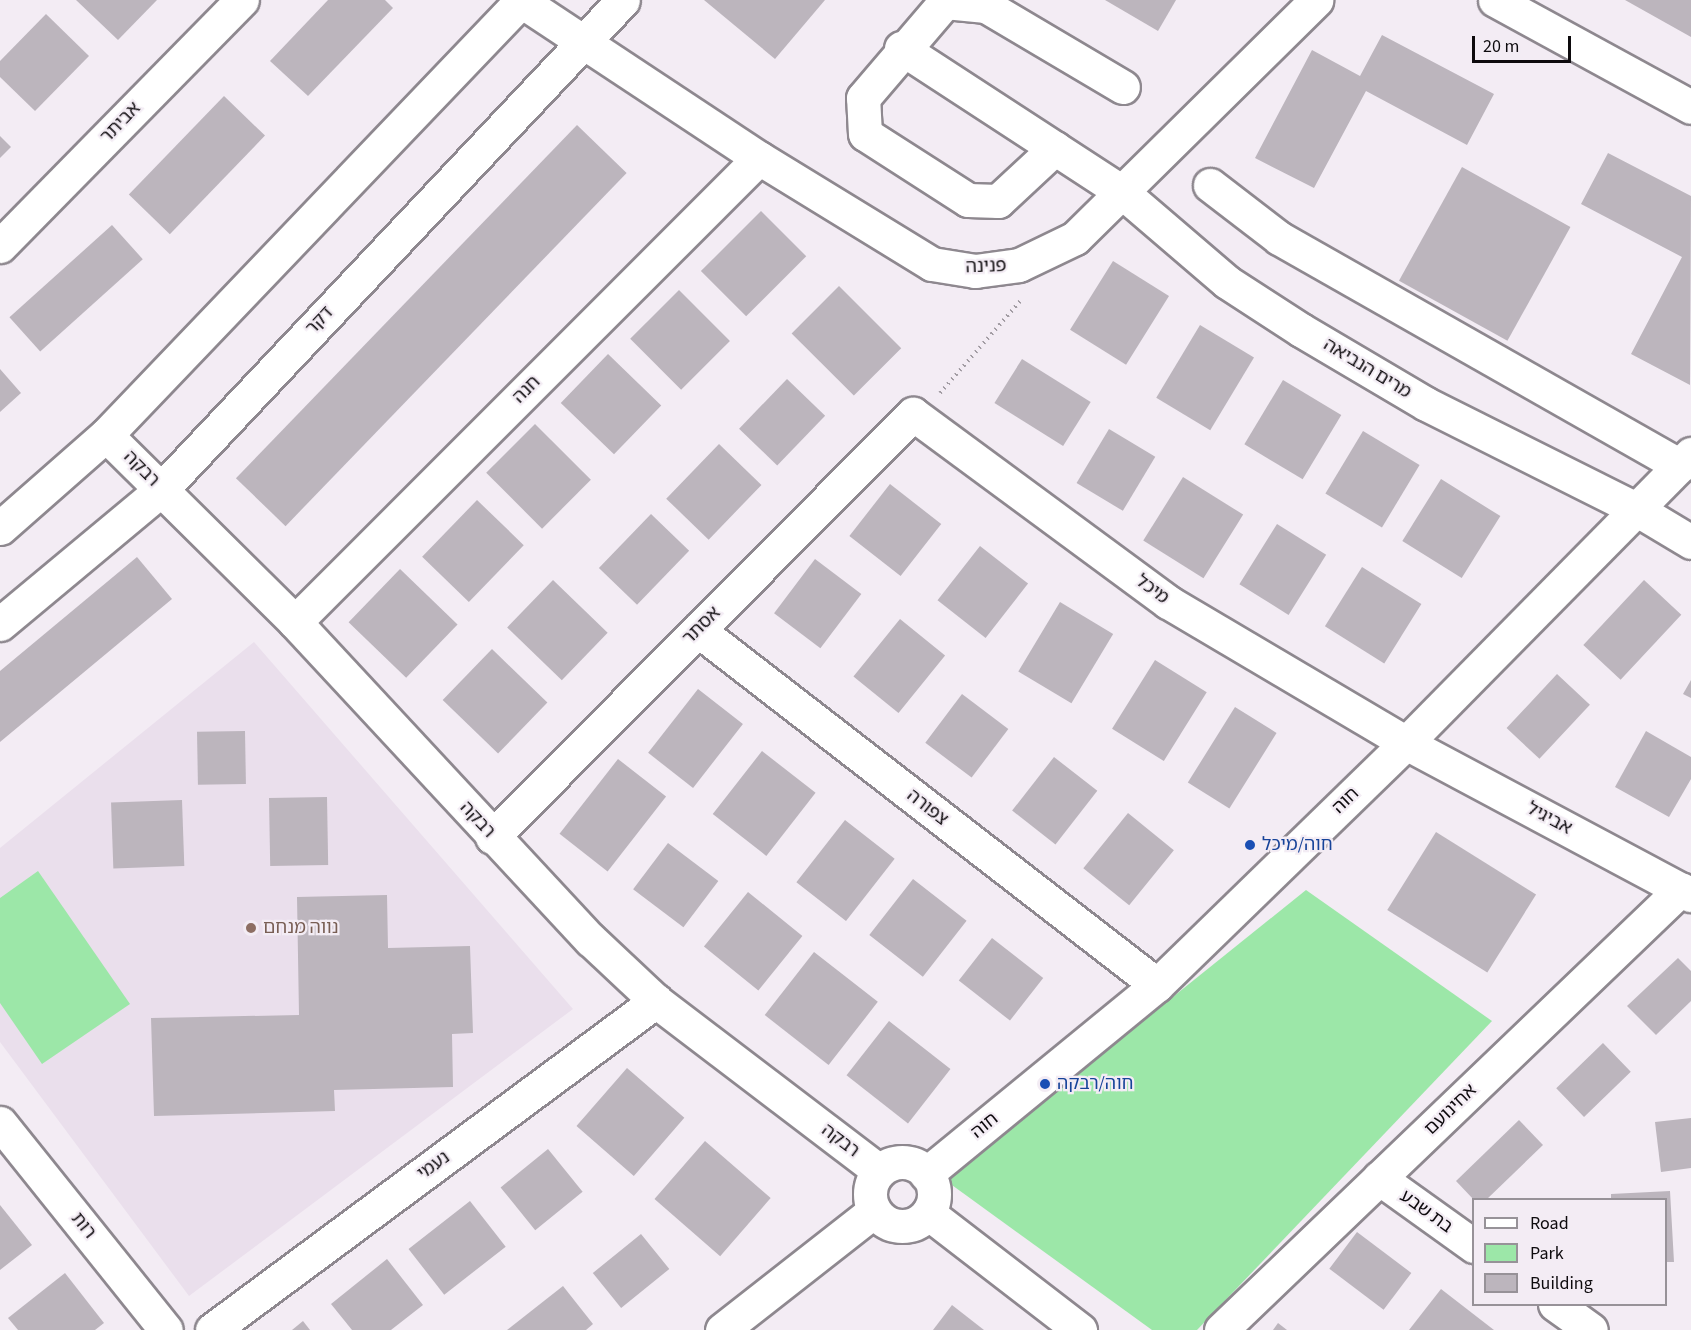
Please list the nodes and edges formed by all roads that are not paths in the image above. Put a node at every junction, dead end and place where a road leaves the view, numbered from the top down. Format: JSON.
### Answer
{"nodes":[{"id":1,"x":242,"y":0,"type":"edge"},
{"id":2,"x":521,"y":0,"type":"edge"},
{"id":3,"x":623,"y":0,"type":"edge"},
{"id":4,"x":1317,"y":0,"type":"edge"},
{"id":5,"x":1495,"y":0,"type":"edge"},
{"id":6,"x":582,"y":40,"type":"junction"},
{"id":7,"x":901,"y":48,"type":"junction"},
{"id":8,"x":1123,"y":87,"type":"dead end"},
{"id":9,"x":1691,"y":106,"type":"edge"},
{"id":10,"x":1055,"y":148,"type":"junction"},
{"id":11,"x":759,"y":158,"type":"junction"},
{"id":12,"x":1210,"y":184,"type":"dead end"},
{"id":13,"x":1122,"y":192,"type":"junction"},
{"id":14,"x":0,"y":246,"type":"edge"},
{"id":15,"x":916,"y":416,"type":"joint"},
{"id":16,"x":106,"y":435,"type":"junction"},
{"id":17,"x":1685,"y":460,"type":"edge"},
{"id":18,"x":161,"y":490,"type":"junction"},
{"id":19,"x":1636,"y":509,"type":"junction"},
{"id":20,"x":0,"y":528,"type":"edge"},
{"id":21,"x":1691,"y":542,"type":"edge"},
{"id":22,"x":295,"y":622,"type":"junction"},
{"id":23,"x":0,"y":624,"type":"edge"},
{"id":24,"x":698,"y":630,"type":"junction"},
{"id":25,"x":1406,"y":743,"type":"junction"},
{"id":26,"x":492,"y":837,"type":"junction"},
{"id":27,"x":1686,"y":892,"type":"edge"},
{"id":28,"x":1156,"y":985,"type":"junction"},
{"id":29,"x":656,"y":1001,"type":"junction"},
{"id":30,"x":0,"y":1123,"type":"edge"},
{"id":31,"x":879,"y":1171,"type":"junction"},
{"id":32,"x":926,"y":1174,"type":"junction"},
{"id":33,"x":1379,"y":1178,"type":"junction"},
{"id":34,"x":874,"y":1210,"type":"junction"},
{"id":35,"x":928,"y":1213,"type":"junction"},
{"id":36,"x":1472,"y":1245,"type":"edge"},
{"id":37,"x":1557,"y":1306,"type":"edge"},
{"id":38,"x":166,"y":1330,"type":"edge"},
{"id":39,"x":212,"y":1330,"type":"edge"},
{"id":40,"x":722,"y":1330,"type":"edge"},
{"id":41,"x":1080,"y":1330,"type":"edge"},
{"id":42,"x":1221,"y":1330,"type":"edge"},
{"id":43,"x":1591,"y":1330,"type":"edge"}],
"edges":[{"from":1,"to":14,"type":"street","name":"אביתר"},
{"from":2,"to":6,"type":"street","name":"פנינה"},
{"from":2,"to":16,"type":"street"},
{"from":3,"to":6,"type":"street","name":"דקר"},
{"from":4,"to":13,"type":"street","name":"פנינה"},
{"from":5,"to":9,"type":"street"},
{"from":6,"to":11,"type":"street","name":"פנינה"},
{"from":6,"to":18,"type":"street","name":"דקר"},
{"from":7,"to":8,"type":"street"},
{"from":7,"to":10,"type":"street","name":"מרים הנביאה"},
{"from":7,"to":10,"type":"street"},
{"from":10,"to":13,"type":"street","name":"מרים הנביאה"},
{"from":11,"to":13,"type":"street","name":"פנינה"},
{"from":11,"to":22,"type":"street","name":"חנה"},
{"from":12,"to":17,"type":"street"},
{"from":13,"to":19,"type":"street","name":"מרים הנביאה"},
{"from":15,"to":24,"type":"street","name":"אסתר"},
{"from":15,"to":25,"type":"street","name":"מיכל"},
{"from":16,"to":18,"type":"street","name":"רבקה"},
{"from":16,"to":20,"type":"street"},
{"from":17,"to":19,"type":"street","name":"חוה"},
{"from":18,"to":22,"type":"street","name":"רבקה"},
{"from":18,"to":23,"type":"street","name":"דקר"},
{"from":19,"to":21,"type":"street","name":"מרים הנביאה"},
{"from":19,"to":25,"type":"street","name":"חוה"},
{"from":22,"to":26,"type":"street","name":"רבקה"},
{"from":24,"to":26,"type":"street","name":"אסתר"},
{"from":24,"to":28,"type":"street","name":"צפורה"},
{"from":25,"to":27,"type":"street","name":"אביגיל"},
{"from":25,"to":28,"type":"street","name":"חוה"},
{"from":26,"to":29,"type":"street","name":"רבקה"},
{"from":27,"to":33,"type":"street","name":"אחינועם"},
{"from":28,"to":32,"type":"street","name":"חוה"},
{"from":29,"to":31,"type":"street","name":"רבקה"},
{"from":29,"to":39,"type":"street","name":"נעמי"},
{"from":30,"to":38,"type":"street","name":"רות"},
{"from":31,"to":32,"type":"street"},
{"from":31,"to":34,"type":"street"},
{"from":32,"to":35,"type":"street"},
{"from":33,"to":36,"type":"street","name":"בת שבע"},
{"from":33,"to":42,"type":"street","name":"אחינועם"},
{"from":34,"to":35,"type":"street"},
{"from":34,"to":40,"type":"street"},
{"from":35,"to":41,"type":"street"},
{"from":37,"to":43,"type":"street"}]}
